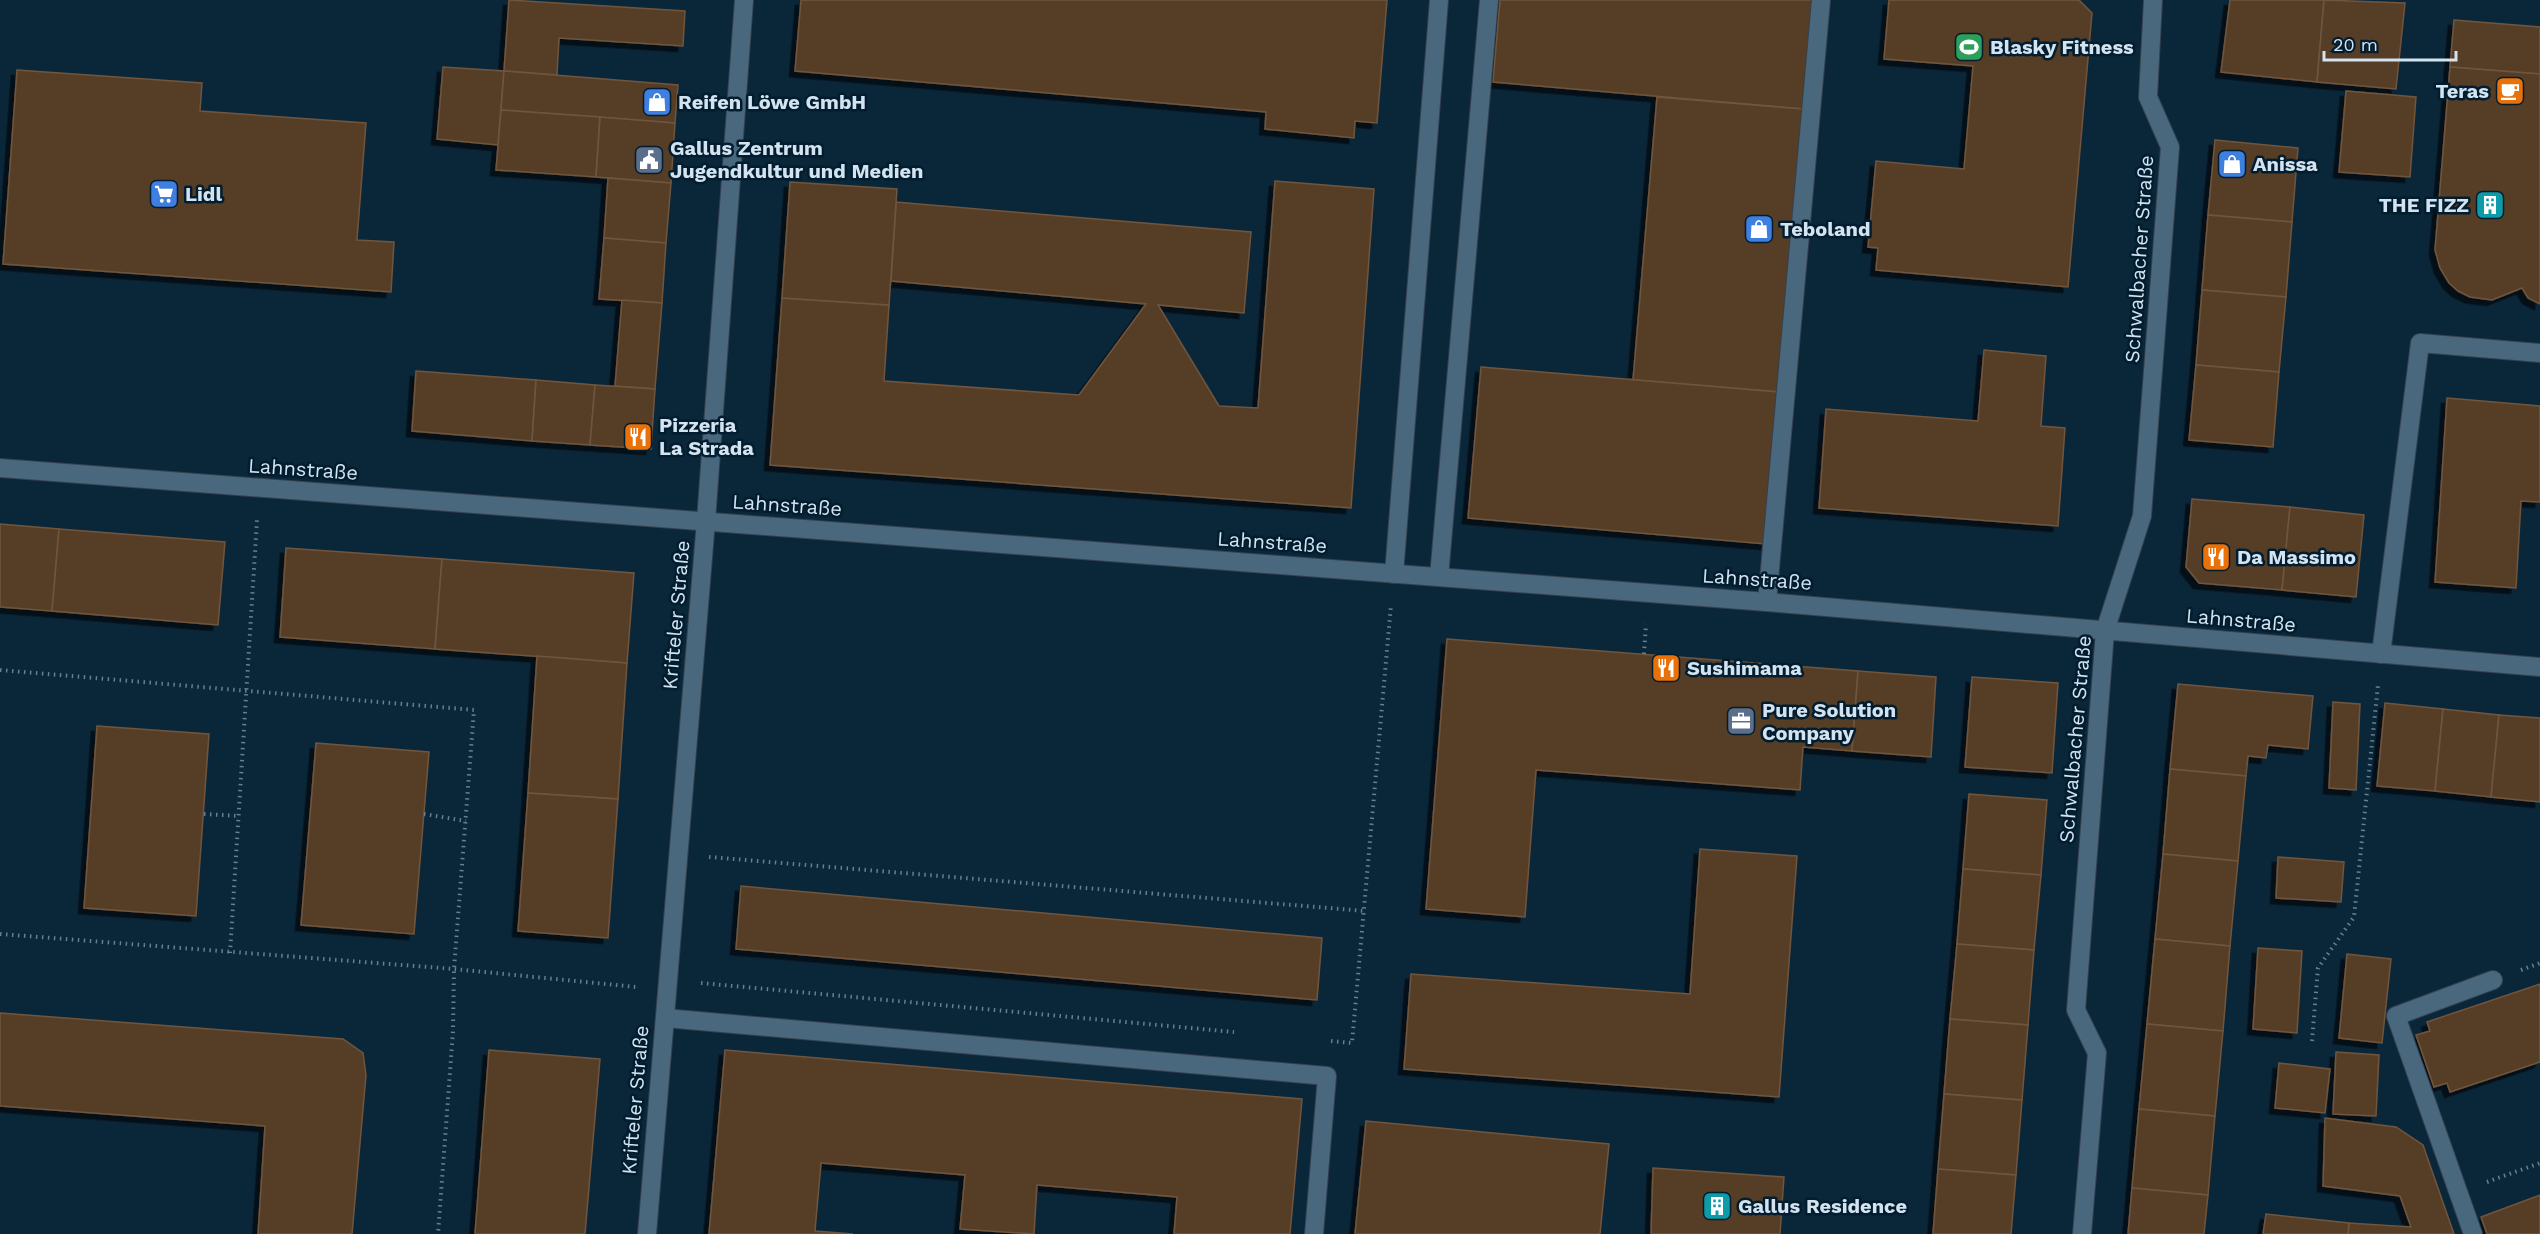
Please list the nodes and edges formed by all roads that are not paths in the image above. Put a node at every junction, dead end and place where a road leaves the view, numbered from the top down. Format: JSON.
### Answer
{"nodes":[{"id":1,"x":744,"y":0,"type":"edge"},
{"id":2,"x":1439,"y":0,"type":"edge"},
{"id":3,"x":1489,"y":0,"type":"edge"},
{"id":4,"x":1821,"y":0,"type":"edge"},
{"id":5,"x":2153,"y":0,"type":"edge"},
{"id":6,"x":2540,"y":353,"type":"edge"},
{"id":7,"x":0,"y":468,"type":"edge"},
{"id":8,"x":706,"y":521,"type":"junction"},
{"id":9,"x":1394,"y":574,"type":"junction"},
{"id":10,"x":1439,"y":577,"type":"junction"},
{"id":11,"x":1767,"y":602,"type":"junction"},
{"id":12,"x":2105,"y":631,"type":"junction"},
{"id":13,"x":2381,"y":654,"type":"junction"},
{"id":14,"x":2540,"y":667,"type":"edge"},
{"id":15,"x":2493,"y":980,"type":"dead end"},
{"id":16,"x":665,"y":1018,"type":"junction"},
{"id":17,"x":646,"y":1234,"type":"edge"},
{"id":18,"x":1314,"y":1234,"type":"edge"},
{"id":19,"x":2082,"y":1234,"type":"edge"},
{"id":20,"x":2473,"y":1234,"type":"edge"}],
"edges":[{"from":1,"to":8,"type":"street","name":"Krifteler Straße"},
{"from":2,"to":9,"type":"street"},
{"from":3,"to":10,"type":"street"},
{"from":4,"to":11,"type":"street"},
{"from":5,"to":12,"type":"street","name":"Schwalbacher Straße"},
{"from":6,"to":13,"type":"street"},
{"from":7,"to":8,"type":"street","name":"Lahnstraße"},
{"from":8,"to":9,"type":"street","name":"Lahnstraße"},
{"from":8,"to":16,"type":"street","name":"Krifteler Straße"},
{"from":9,"to":10,"type":"street","name":"Lahnstraße"},
{"from":10,"to":11,"type":"street","name":"Lahnstraße"},
{"from":11,"to":12,"type":"street","name":"Lahnstraße"},
{"from":12,"to":13,"type":"street","name":"Lahnstraße"},
{"from":12,"to":19,"type":"street","name":"Schwalbacher Straße"},
{"from":13,"to":14,"type":"street","name":"Lahnstraße"},
{"from":15,"to":20,"type":"street"},
{"from":16,"to":17,"type":"street","name":"Krifteler Straße"},
{"from":16,"to":18,"type":"street"}]}
